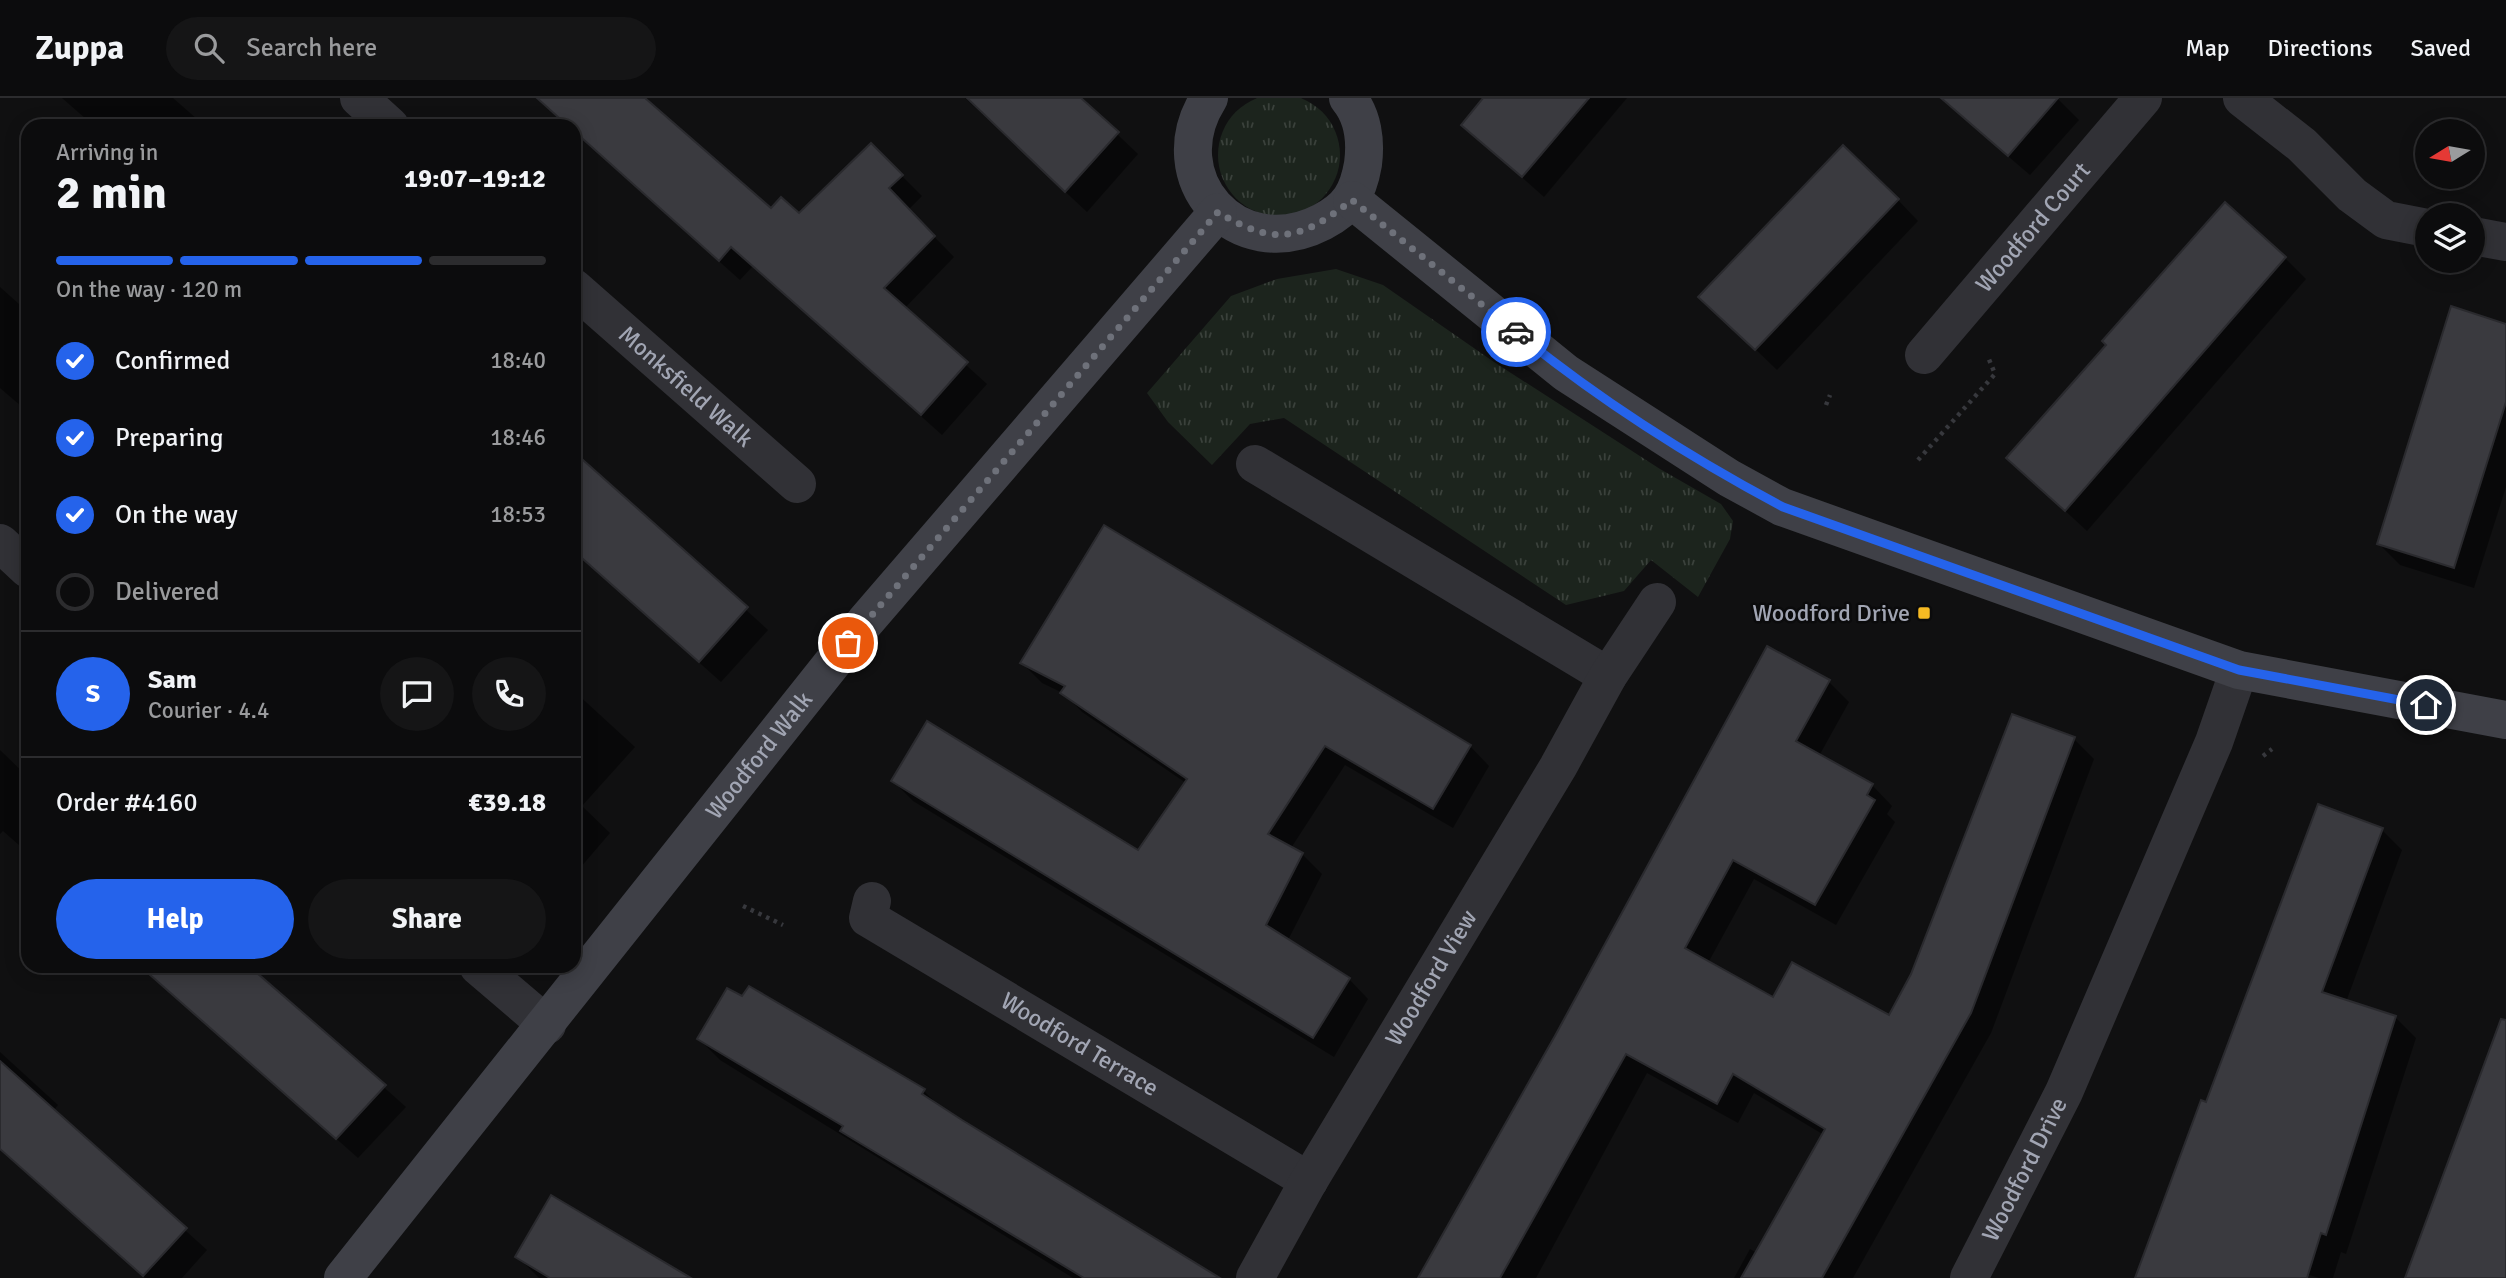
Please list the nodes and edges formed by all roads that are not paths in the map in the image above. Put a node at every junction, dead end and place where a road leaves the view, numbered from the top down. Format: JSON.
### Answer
{"nodes":[{"id":1,"x":359,"y":98,"type":"edge"},
{"id":2,"x":1209,"y":98,"type":"edge"},
{"id":3,"x":1348,"y":98,"type":"edge"},
{"id":4,"x":2143,"y":98,"type":"edge"},
{"id":5,"x":2242,"y":98,"type":"edge"},
{"id":6,"x":382,"y":119,"type":"edge"},
{"id":7,"x":1352,"y":200,"type":"junction"},
{"id":8,"x":1218,"y":212,"type":"junction"},
{"id":9,"x":2415,"y":226,"type":"edge"},
{"id":10,"x":2485,"y":238,"type":"edge"},
{"id":11,"x":2506,"y":242,"type":"edge"},
{"id":12,"x":581,"y":294,"type":"edge"},
{"id":13,"x":1924,"y":355,"type":"dead end"},
{"id":14,"x":1255,"y":464,"type":"dead end"},
{"id":15,"x":797,"y":484,"type":"dead end"},
{"id":16,"x":0,"y":542,"type":"edge"},
{"id":17,"x":21,"y":562,"type":"edge"},
{"id":18,"x":1657,"y":602,"type":"dead end"},
{"id":19,"x":2239,"y":670,"type":"junction"},
{"id":20,"x":1608,"y":676,"type":"junction"},
{"id":21,"x":2506,"y":720,"type":"edge"},
{"id":22,"x":872,"y":901,"type":"dead end"},
{"id":23,"x":486,"y":973,"type":"edge"},
{"id":24,"x":547,"y":1025,"type":"junction"},
{"id":25,"x":1309,"y":1181,"type":"junction"},
{"id":26,"x":342,"y":1278,"type":"edge"},
{"id":27,"x":1255,"y":1278,"type":"edge"},
{"id":28,"x":1969,"y":1278,"type":"edge"}],
"edges":[{"from":1,"to":6,"type":"street"},
{"from":2,"to":8,"type":"street"},
{"from":3,"to":7,"type":"street"},
{"from":4,"to":13,"type":"street","name":"Woodford Court"},
{"from":5,"to":9,"type":"street"},
{"from":7,"to":8,"type":"street"},
{"from":7,"to":19,"type":"street"},
{"from":8,"to":24,"type":"street","name":"Woodford Walk"},
{"from":10,"to":11,"type":"street"},
{"from":12,"to":15,"type":"street","name":"Monksfield Walk"},
{"from":14,"to":20,"type":"street"},
{"from":16,"to":17,"type":"street"},
{"from":18,"to":20,"type":"street","name":"Woodford View"},
{"from":19,"to":21,"type":"street"},
{"from":19,"to":28,"type":"street","name":"Woodford Drive"},
{"from":20,"to":25,"type":"street","name":"Woodford View"},
{"from":22,"to":25,"type":"street","name":"Woodford Terrace"},
{"from":23,"to":24,"type":"street"},
{"from":24,"to":26,"type":"street","name":"Woodford Walk"},
{"from":25,"to":27,"type":"street","name":"Woodford View"}]}
